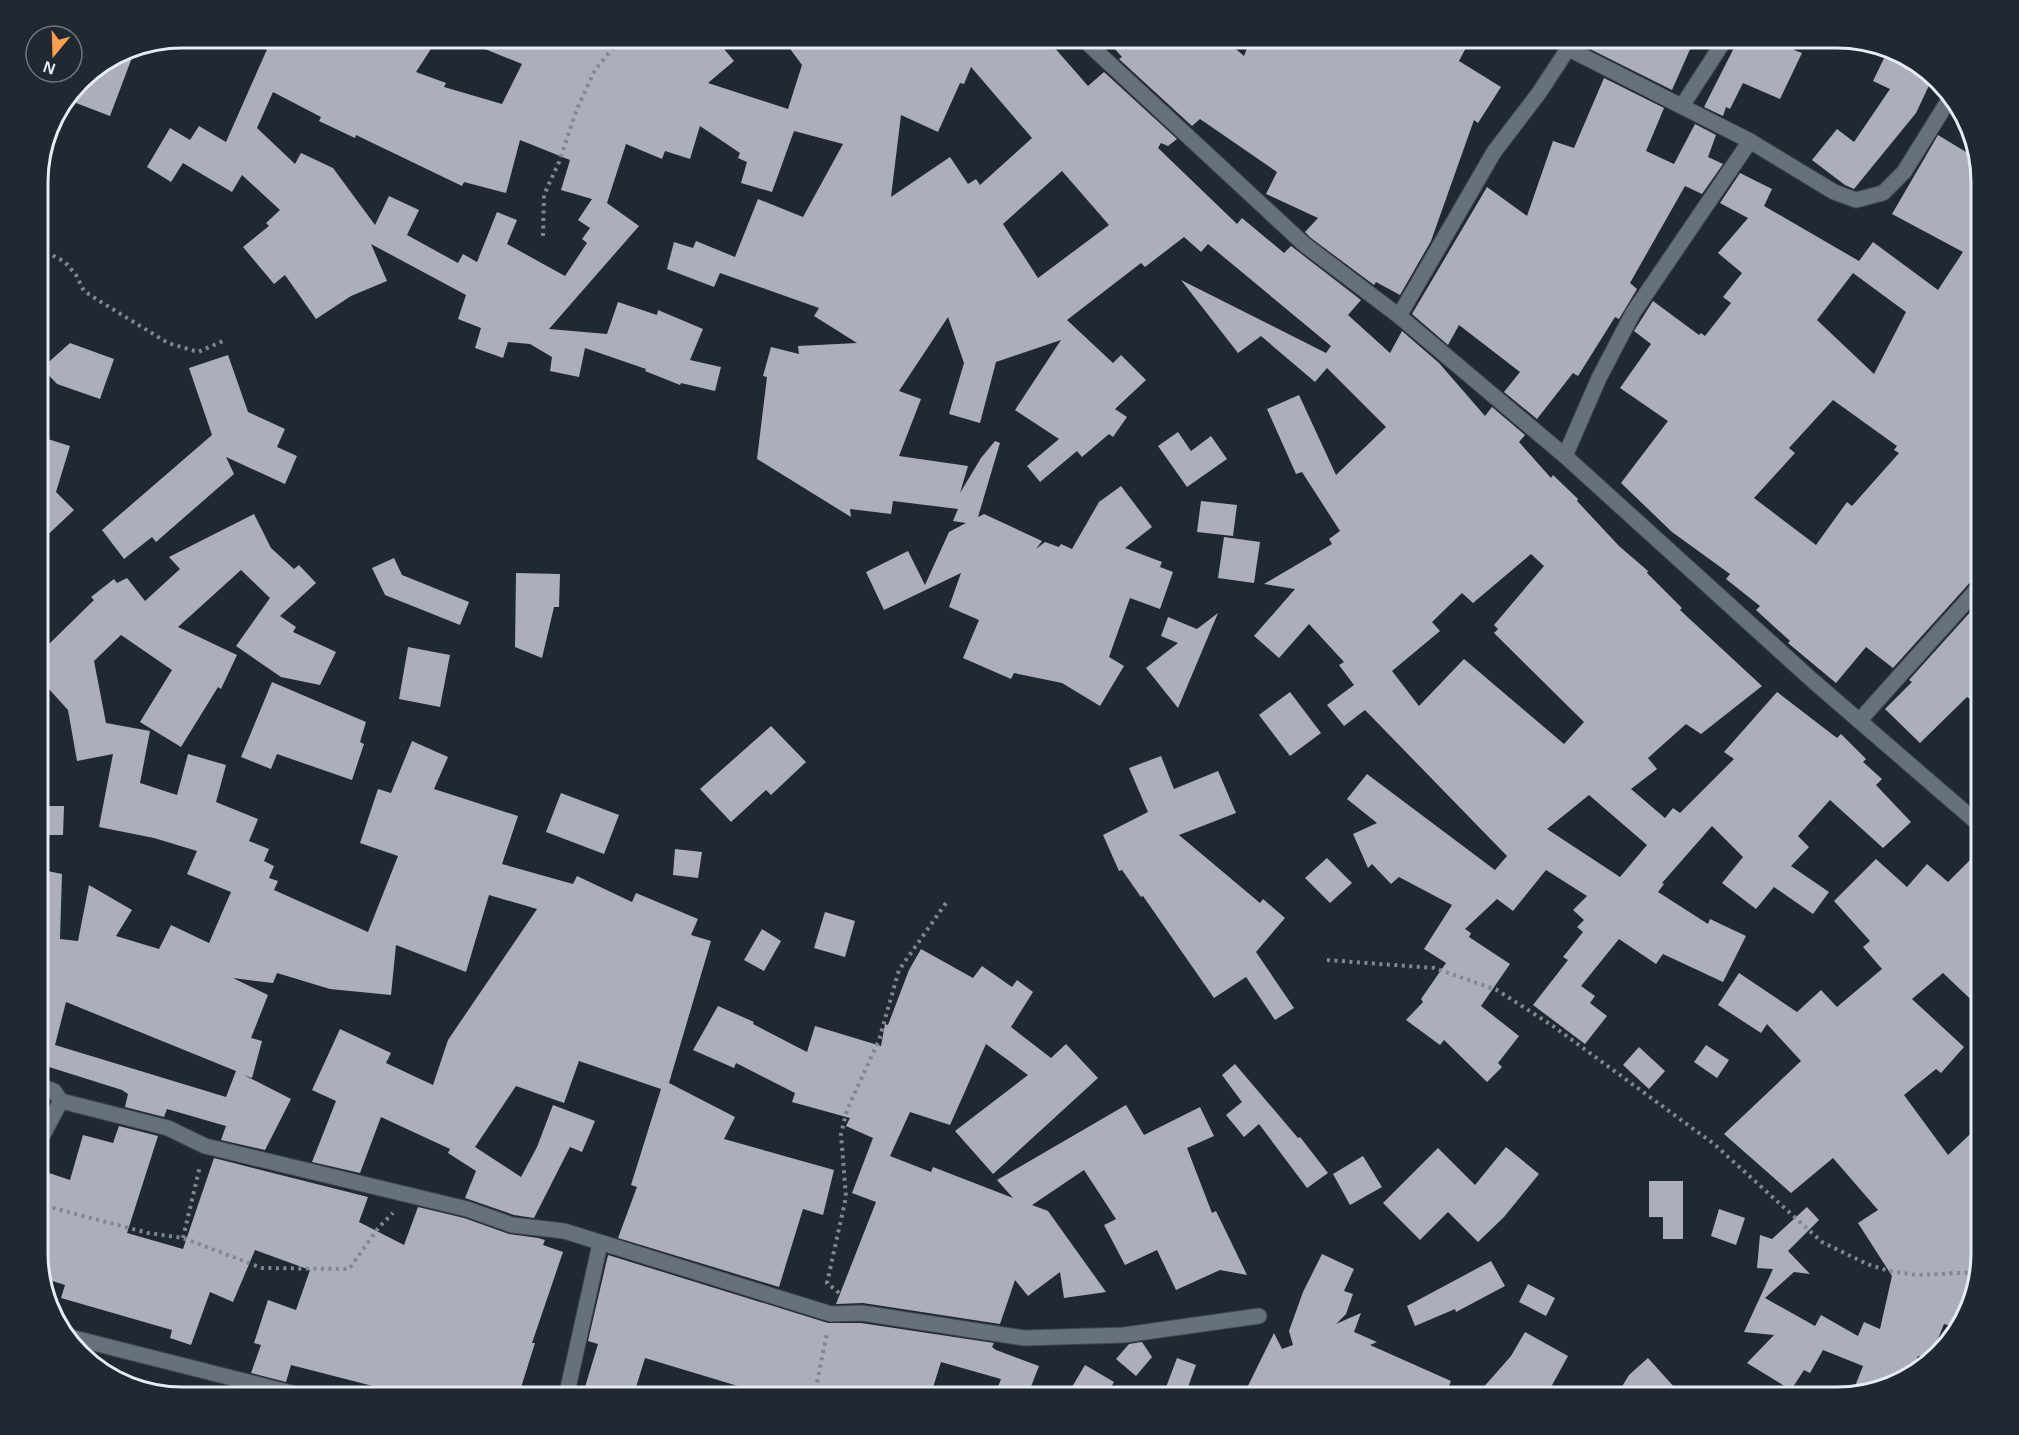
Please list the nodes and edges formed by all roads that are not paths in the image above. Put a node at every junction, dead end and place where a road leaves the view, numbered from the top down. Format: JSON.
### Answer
{"nodes":[{"id":1,"x":1093,"y":48,"type":"edge"},
{"id":2,"x":1568,"y":48,"type":"edge"},
{"id":3,"x":1581,"y":48,"type":"edge"},
{"id":4,"x":1720,"y":48,"type":"edge"},
{"id":5,"x":1946,"y":105,"type":"edge"},
{"id":6,"x":1683,"y":106,"type":"junction"},
{"id":7,"x":1750,"y":141,"type":"junction"},
{"id":8,"x":1399,"y":316,"type":"junction"},
{"id":9,"x":1565,"y":456,"type":"junction"},
{"id":10,"x":1971,"y":597,"type":"edge"},
{"id":11,"x":1859,"y":721,"type":"junction"},
{"id":12,"x":1971,"y":817,"type":"edge"},
{"id":13,"x":48,"y":1089,"type":"edge"},
{"id":14,"x":61,"y":1101,"type":"junction"},
{"id":15,"x":48,"y":1125,"type":"edge"},
{"id":16,"x":600,"y":1244,"type":"junction"},
{"id":17,"x":1259,"y":1316,"type":"dead end"},
{"id":18,"x":80,"y":1340,"type":"edge"},
{"id":19,"x":264,"y":1387,"type":"edge"},
{"id":20,"x":568,"y":1387,"type":"edge"}],
"edges":[{"from":1,"to":8,"type":"street"},
{"from":2,"to":8,"type":"street"},
{"from":3,"to":6,"type":"street"},
{"from":4,"to":6,"type":"street"},
{"from":5,"to":7,"type":"street"},
{"from":6,"to":7,"type":"street"},
{"from":7,"to":9,"type":"street"},
{"from":8,"to":9,"type":"street"},
{"from":9,"to":11,"type":"street"},
{"from":10,"to":11,"type":"street"},
{"from":11,"to":12,"type":"street"},
{"from":13,"to":14,"type":"street"},
{"from":14,"to":15,"type":"street"},
{"from":14,"to":16,"type":"street"},
{"from":16,"to":17,"type":"street"},
{"from":16,"to":20,"type":"street"},
{"from":18,"to":19,"type":"street"}]}
